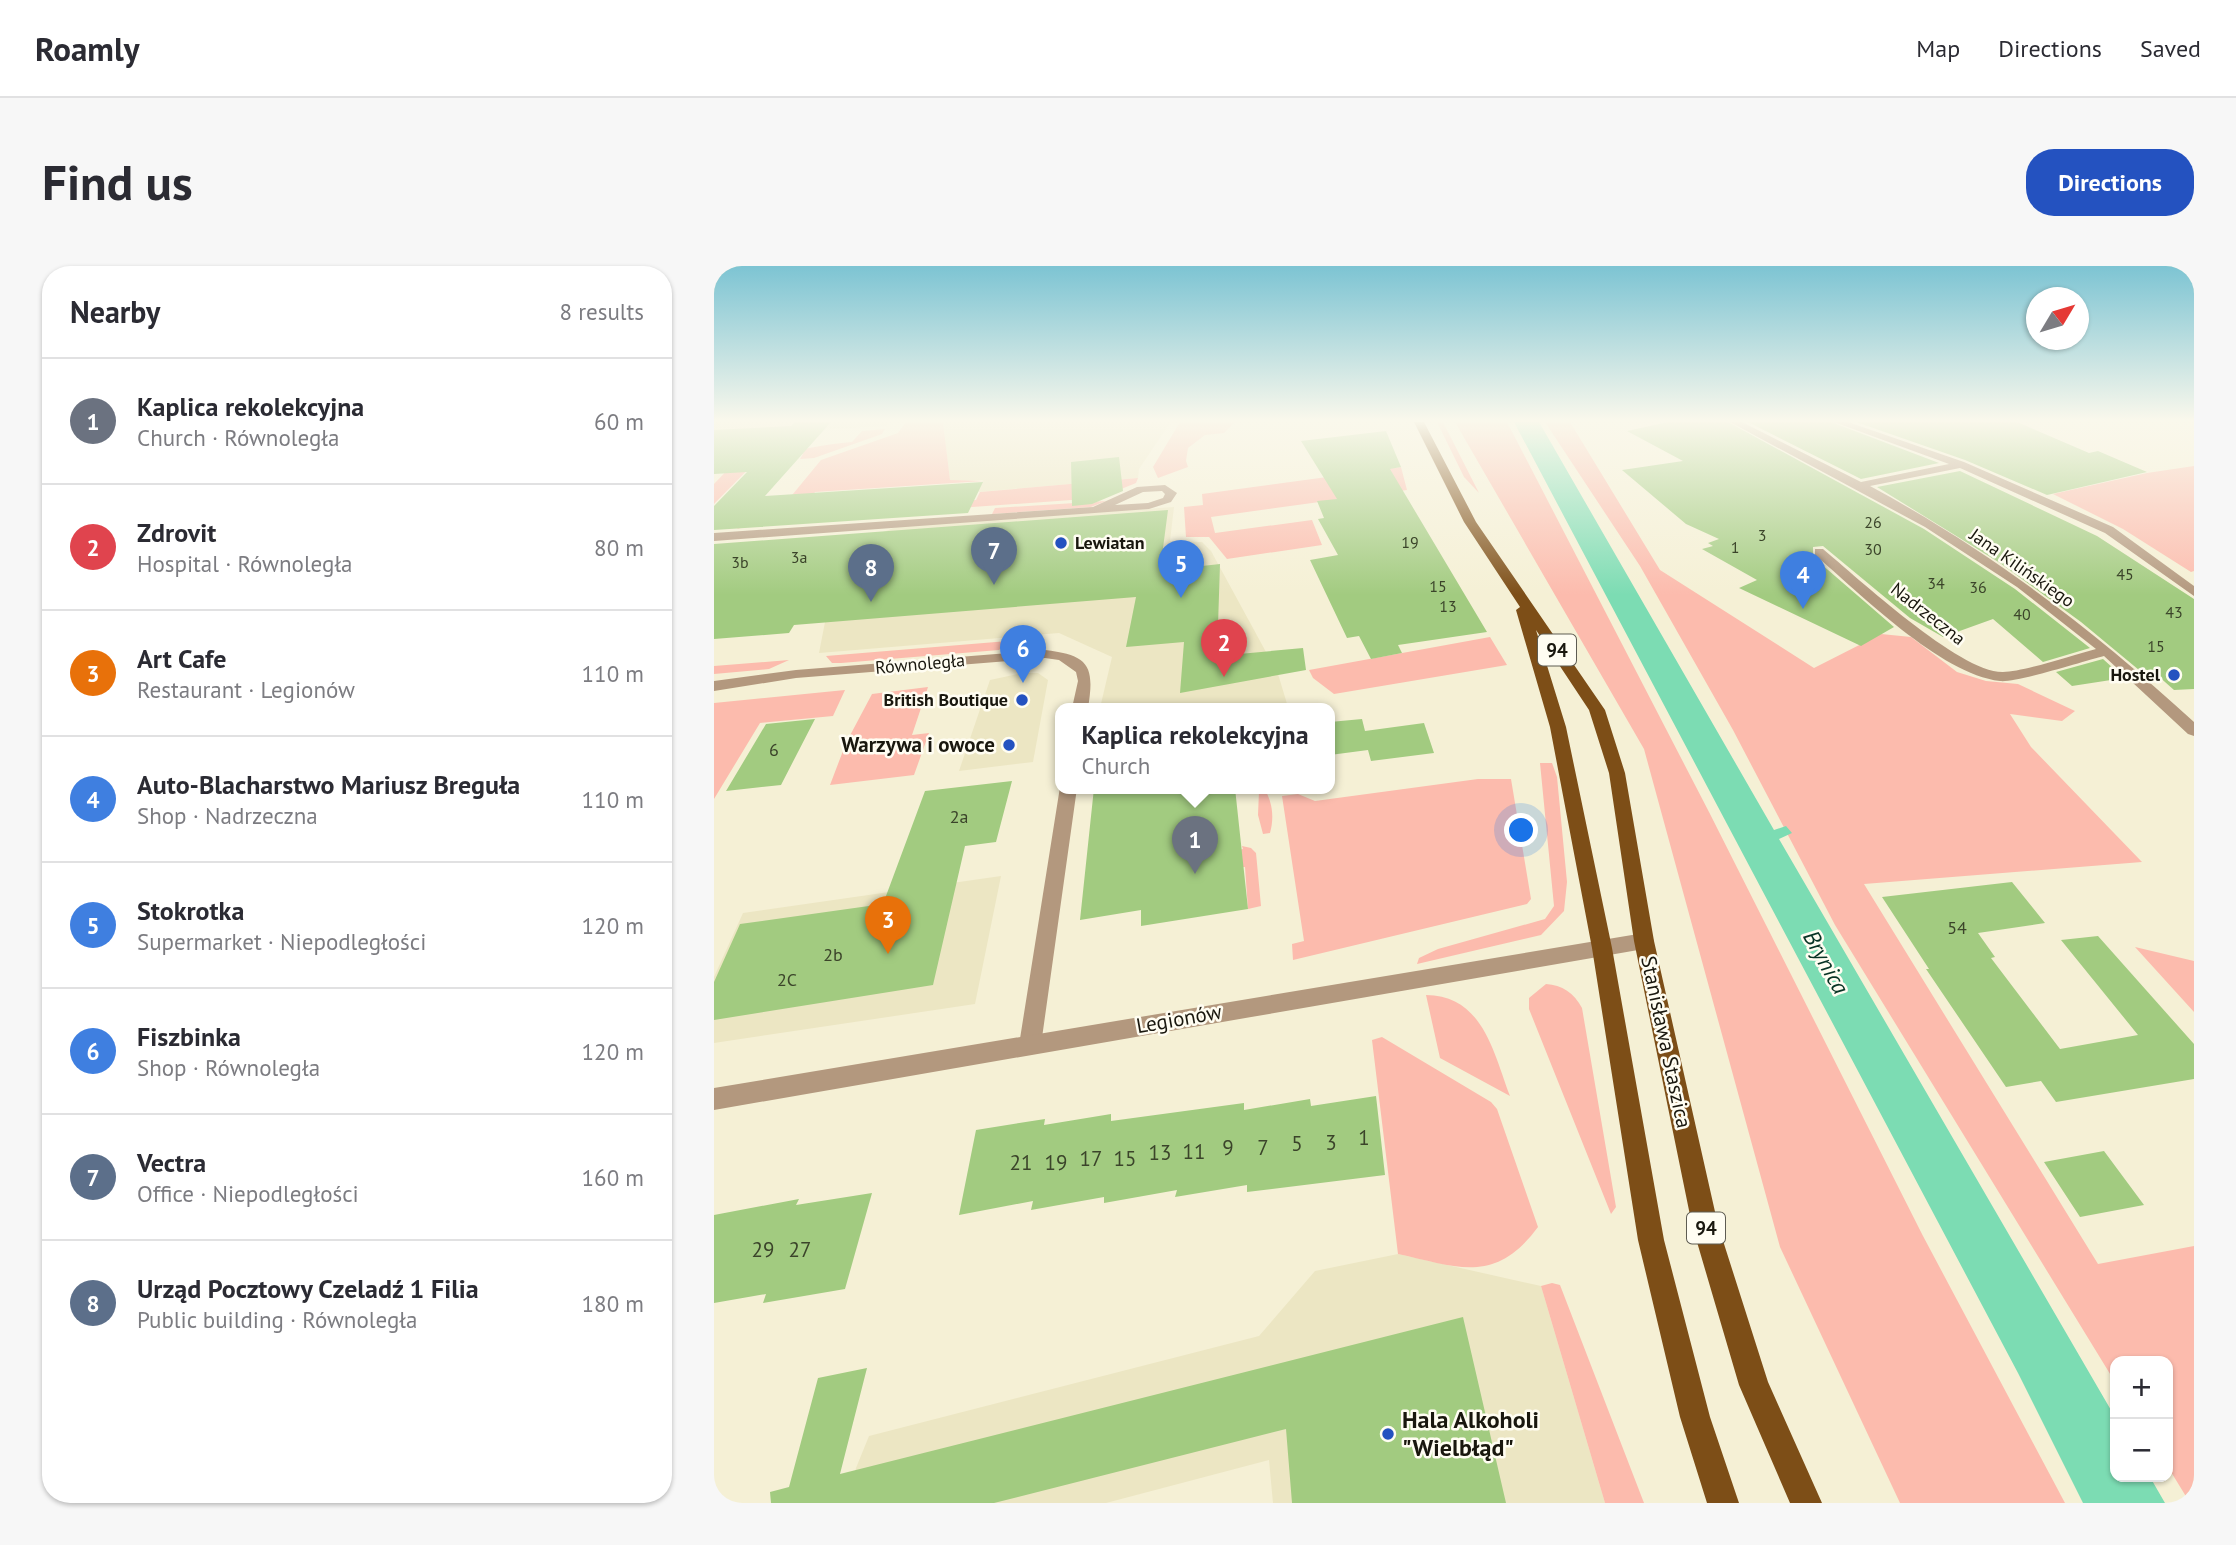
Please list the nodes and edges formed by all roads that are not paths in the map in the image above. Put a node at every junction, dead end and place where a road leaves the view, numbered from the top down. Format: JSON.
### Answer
{"nodes":[{"id":1,"x":1448,"y":480,"type":"edge"},
{"id":2,"x":1850,"y":480,"type":"edge"},
{"id":3,"x":1886,"y":480,"type":"edge"},
{"id":4,"x":1996,"y":480,"type":"edge"},
{"id":5,"x":1861,"y":485,"type":"junction"},
{"id":6,"x":1095,"y":510,"type":"junction"},
{"id":7,"x":714,"y":537,"type":"edge"},
{"id":8,"x":1819,"y":552,"type":"dead end"},
{"id":9,"x":1517,"y":591,"type":"junction"},
{"id":10,"x":2194,"y":592,"type":"edge"},
{"id":11,"x":2107,"y":651,"type":"junction"},
{"id":12,"x":714,"y":686,"type":"edge"},
{"id":13,"x":1081,"y":703,"type":"edge"},
{"id":14,"x":2194,"y":731,"type":"edge"},
{"id":15,"x":1067,"y":794,"type":"edge"},
{"id":16,"x":1644,"y":941,"type":"junction"},
{"id":17,"x":1602,"y":947,"type":"junction"},
{"id":18,"x":1030,"y":1045,"type":"junction"},
{"id":19,"x":714,"y":1099,"type":"edge"},
{"id":20,"x":1723,"y":1503,"type":"edge"},
{"id":21,"x":1806,"y":1503,"type":"edge"}],
"edges":[{"from":1,"to":9,"type":"main road","name":"Stanisława Staszica","number":"94"},
{"from":2,"to":5,"type":"street","name":"Jana Kilińskiego"},
{"from":3,"to":5,"type":"street"},
{"from":4,"to":10,"type":"street"},
{"from":5,"to":11,"type":"street","name":"Jana Kilińskiego"},
{"from":6,"to":6,"type":"street"},
{"from":6,"to":7,"type":"street"},
{"from":8,"to":11,"type":"street","name":"Nadrzeczna"},
{"from":9,"to":16,"type":"main road","name":"Stanisława Staszica","number":"94"},
{"from":9,"to":17,"type":"main road","name":"Stanisława Staszica","number":"94"},
{"from":11,"to":14,"type":"street","name":"Jana Kilińskiego"},
{"from":12,"to":13,"type":"street","name":"Równoległa"},
{"from":15,"to":18,"type":"street"},
{"from":16,"to":17,"type":"street","name":"Legionów"},
{"from":16,"to":21,"type":"main road","name":"Stanisława Staszica","number":"94"},
{"from":17,"to":18,"type":"street","name":"Legionów"},
{"from":17,"to":20,"type":"main road","name":"Stanisława Staszica","number":"94"},
{"from":18,"to":19,"type":"street","name":"Legionów"}]}
